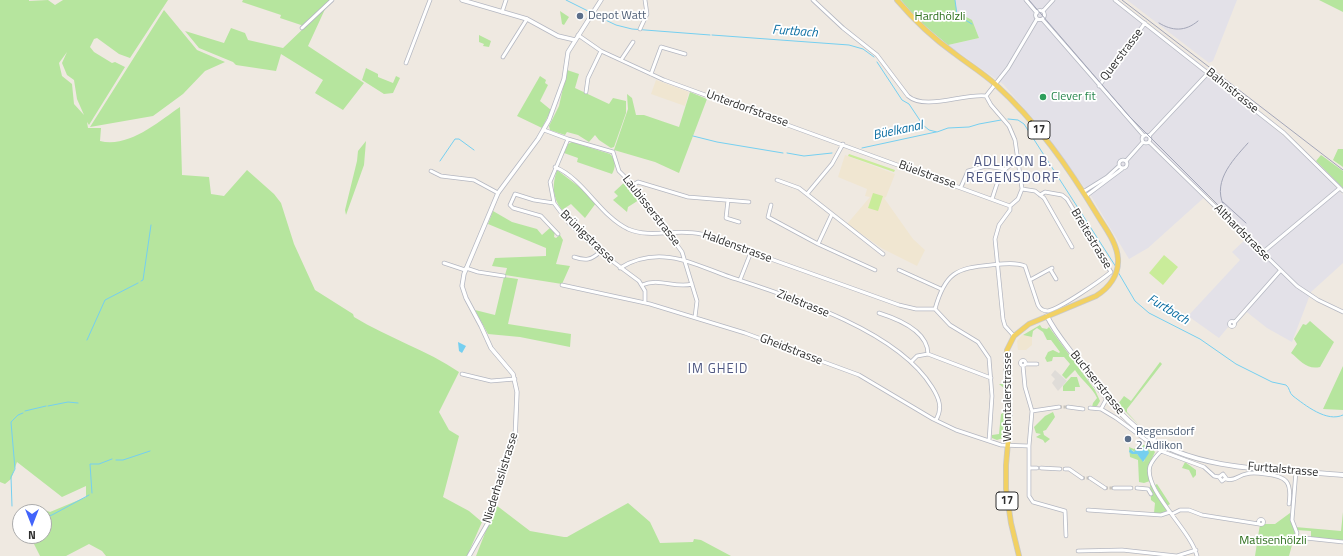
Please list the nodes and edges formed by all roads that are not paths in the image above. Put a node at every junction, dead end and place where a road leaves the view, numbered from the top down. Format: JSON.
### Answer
{"nodes":[{"id":1,"x":332,"y":0,"type":"edge"},
{"id":2,"x":430,"y":0,"type":"edge"},
{"id":3,"x":462,"y":0,"type":"edge"},
{"id":4,"x":506,"y":0,"type":"edge"},
{"id":5,"x":601,"y":0,"type":"edge"},
{"id":6,"x":645,"y":0,"type":"edge"},
{"id":7,"x":813,"y":0,"type":"edge"},
{"id":8,"x":896,"y":0,"type":"edge"},
{"id":9,"x":1026,"y":0,"type":"edge"},
{"id":10,"x":1053,"y":0,"type":"edge"},
{"id":11,"x":1115,"y":0,"type":"edge"},
{"id":12,"x":1043,"y":11,"type":"junction"},
{"id":13,"x":502,"y":12,"type":"junction"},
{"id":14,"x":1037,"y":13,"type":"junction"},
{"id":15,"x":1037,"y":18,"type":"junction"},
{"id":16,"x":527,"y":19,"type":"junction"},
{"id":17,"x":1042,"y":19,"type":"junction"},
{"id":18,"x":1145,"y":23,"type":"junction"},
{"id":19,"x":302,"y":28,"type":"dead end"},
{"id":20,"x":640,"y":29,"type":"dead end"},
{"id":21,"x":578,"y":35,"type":"junction"},
{"id":22,"x":575,"y":40,"type":"junction"},
{"id":23,"x":633,"y":42,"type":"dead end"},
{"id":24,"x":602,"y":51,"type":"junction"},
{"id":25,"x":685,"y":54,"type":"dead end"},
{"id":26,"x":503,"y":57,"type":"dead end"},
{"id":27,"x":621,"y":60,"type":"junction"},
{"id":28,"x":406,"y":63,"type":"dead end"},
{"id":29,"x":1209,"y":72,"type":"junction"},
{"id":30,"x":651,"y":74,"type":"junction"},
{"id":31,"x":995,"y":84,"type":"junction"},
{"id":32,"x":1099,"y":86,"type":"junction"},
{"id":33,"x":586,"y":92,"type":"dead end"},
{"id":34,"x":986,"y":96,"type":"junction"},
{"id":35,"x":544,"y":130,"type":"junction"},
{"id":36,"x":1144,"y":136,"type":"junction"},
{"id":37,"x":1149,"y":136,"type":"junction"},
{"id":38,"x":568,"y":139,"type":"junction"},
{"id":39,"x":1143,"y":142,"type":"junction"},
{"id":40,"x":1149,"y":142,"type":"junction"},
{"id":41,"x":843,"y":144,"type":"junction"},
{"id":42,"x":1018,"y":162,"type":"junction"},
{"id":43,"x":1126,"y":162,"type":"junction"},
{"id":44,"x":555,"y":167,"type":"junction"},
{"id":45,"x":1120,"y":167,"type":"junction"},
{"id":46,"x":1005,"y":169,"type":"junction"},
{"id":47,"x":431,"y":171,"type":"dead end"},
{"id":48,"x":777,"y":180,"type":"dead end"},
{"id":49,"x":634,"y":185,"type":"junction"},
{"id":50,"x":961,"y":187,"type":"junction"},
{"id":51,"x":1022,"y":189,"type":"junction"},
{"id":52,"x":1342,"y":190,"type":"edge"},
{"id":53,"x":498,"y":193,"type":"junction"},
{"id":54,"x":807,"y":194,"type":"junction"},
{"id":55,"x":1084,"y":194,"type":"junction"},
{"id":56,"x":1040,"y":195,"type":"junction"},
{"id":57,"x":992,"y":199,"type":"junction"},
{"id":58,"x":728,"y":200,"type":"junction"},
{"id":59,"x":749,"y":202,"type":"dead end"},
{"id":60,"x":554,"y":203,"type":"junction"},
{"id":61,"x":771,"y":205,"type":"dead end"},
{"id":62,"x":1010,"y":206,"type":"junction"},
{"id":63,"x":832,"y":214,"type":"junction"},
{"id":64,"x":739,"y":222,"type":"dead end"},
{"id":65,"x":669,"y":232,"type":"junction"},
{"id":66,"x":558,"y":234,"type":"dead end"},
{"id":67,"x":818,"y":244,"type":"junction"},
{"id":68,"x":1072,"y":247,"type":"dead end"},
{"id":69,"x":600,"y":252,"type":"junction"},
{"id":70,"x":751,"y":252,"type":"junction"},
{"id":71,"x":883,"y":254,"type":"dead end"},
{"id":72,"x":1262,"y":254,"type":"junction"},
{"id":73,"x":574,"y":257,"type":"dead end"},
{"id":74,"x":686,"y":262,"type":"junction"},
{"id":75,"x":444,"y":263,"type":"dead end"},
{"id":76,"x":997,"y":264,"type":"junction"},
{"id":77,"x":620,"y":268,"type":"junction"},
{"id":78,"x":465,"y":269,"type":"junction"},
{"id":79,"x":875,"y":270,"type":"dead end"},
{"id":80,"x":899,"y":270,"type":"dead end"},
{"id":81,"x":1280,"y":271,"type":"junction"},
{"id":82,"x":504,"y":276,"type":"dead end"},
{"id":83,"x":1056,"y":279,"type":"dead end"},
{"id":84,"x":740,"y":280,"type":"junction"},
{"id":85,"x":1030,"y":280,"type":"junction"},
{"id":86,"x":692,"y":284,"type":"junction"},
{"id":87,"x":642,"y":285,"type":"junction"},
{"id":88,"x":562,"y":286,"type":"dead end"},
{"id":89,"x":941,"y":289,"type":"junction"},
{"id":90,"x":645,"y":303,"type":"junction"},
{"id":91,"x":935,"y":309,"type":"junction"},
{"id":92,"x":1343,"y":312,"type":"edge"},
{"id":93,"x":879,"y":313,"type":"dead end"},
{"id":94,"x":1047,"y":316,"type":"junction"},
{"id":95,"x":695,"y":317,"type":"junction"},
{"id":96,"x":1234,"y":322,"type":"dead end"},
{"id":97,"x":1014,"y":336,"type":"junction"},
{"id":98,"x":928,"y":354,"type":"junction"},
{"id":99,"x":911,"y":362,"type":"junction"},
{"id":100,"x":1037,"y":364,"type":"dead end"},
{"id":101,"x":462,"y":374,"type":"dead end"},
{"id":102,"x":991,"y":378,"type":"junction"},
{"id":103,"x":515,"y":380,"type":"junction"},
{"id":104,"x":1107,"y":398,"type":"junction"},
{"id":105,"x":1059,"y":407,"type":"tunnel mouth"},
{"id":106,"x":1068,"y":407,"type":"tunnel mouth"},
{"id":107,"x":1083,"y":408,"type":"dead end"},
{"id":108,"x":1090,"y":408,"type":"dead end"},
{"id":109,"x":1101,"y":409,"type":"junction"},
{"id":110,"x":1032,"y":411,"type":"junction"},
{"id":111,"x":936,"y":420,"type":"junction"},
{"id":112,"x":989,"y":441,"type":"junction"},
{"id":113,"x":1008,"y":446,"type":"junction"},
{"id":114,"x":1029,"y":446,"type":"junction"},
{"id":115,"x":1161,"y":451,"type":"junction"},
{"id":116,"x":1224,"y":464,"type":"junction"},
{"id":117,"x":1030,"y":468,"type":"junction"},
{"id":118,"x":1037,"y":468,"type":"dead end"},
{"id":119,"x":1041,"y":468,"type":"dead end"},
{"id":120,"x":1060,"y":469,"type":"dead end"},
{"id":121,"x":1066,"y":469,"type":"dead end"},
{"id":122,"x":1296,"y":471,"type":"junction"},
{"id":123,"x":1223,"y":474,"type":"junction"},
{"id":124,"x":1343,"y":475,"type":"edge"},
{"id":125,"x":1219,"y":477,"type":"junction"},
{"id":126,"x":1082,"y":478,"type":"tunnel mouth"},
{"id":127,"x":1090,"y":478,"type":"tunnel mouth"},
{"id":128,"x":1226,"y":479,"type":"junction"},
{"id":129,"x":1106,"y":488,"type":"tunnel mouth"},
{"id":130,"x":1114,"y":488,"type":"tunnel mouth"},
{"id":131,"x":1131,"y":488,"type":"dead end"},
{"id":132,"x":1137,"y":488,"type":"dead end"},
{"id":133,"x":1150,"y":494,"type":"dead end"},
{"id":134,"x":1289,"y":504,"type":"dead end"},
{"id":135,"x":1088,"y":510,"type":"dead end"},
{"id":136,"x":1171,"y":513,"type":"junction"},
{"id":137,"x":1259,"y":524,"type":"dead end"},
{"id":138,"x":1066,"y":536,"type":"dead end"},
{"id":139,"x":1343,"y":542,"type":"edge"},
{"id":140,"x":1196,"y":550,"type":"junction"},
{"id":141,"x":1078,"y":551,"type":"dead end"},
{"id":142,"x":470,"y":555,"type":"edge"},
{"id":143,"x":1019,"y":556,"type":"edge"},
{"id":144,"x":1197,"y":556,"type":"edge"}],
"edges":[{"from":1,"to":19,"type":"street"},
{"from":2,"to":28,"type":"street"},
{"from":3,"to":13,"type":"street"},
{"from":4,"to":13,"type":"street"},
{"from":5,"to":21,"type":"street","name":"Niederhaslistrasse"},
{"from":6,"to":20,"type":"street"},
{"from":7,"to":34,"type":"street"},
{"from":8,"to":31,"type":"main road","number":"17"},
{"from":9,"to":14,"type":"street"},
{"from":10,"to":12,"type":"street"},
{"from":11,"to":18,"type":"street","name":"Bahnstrasse"},
{"from":12,"to":14,"type":"street"},
{"from":12,"to":17,"type":"street"},
{"from":13,"to":16,"type":"street"},
{"from":14,"to":15,"type":"street"},
{"from":15,"to":17,"type":"street"},
{"from":15,"to":31,"type":"street"},
{"from":16,"to":22,"type":"street"},
{"from":16,"to":26,"type":"street"},
{"from":17,"to":32,"type":"street"},
{"from":18,"to":29,"type":"street","name":"Bahnstrasse"},
{"from":18,"to":32,"type":"street","name":"Querstrasse"},
{"from":21,"to":22,"type":"street","name":"Niederhaslistrasse"},
{"from":21,"to":24,"type":"street","name":"Unterdorfstrasse"},
{"from":22,"to":35,"type":"street","name":"Niederhaslistrasse"},
{"from":23,"to":27,"type":"street"},
{"from":24,"to":27,"type":"street","name":"Unterdorfstrasse"},
{"from":24,"to":33,"type":"street"},
{"from":25,"to":30,"type":"street"},
{"from":27,"to":30,"type":"street","name":"Unterdorfstrasse"},
{"from":29,"to":37,"type":"street"},
{"from":29,"to":52,"type":"street","name":"Bahnstrasse"},
{"from":30,"to":41,"type":"street","name":"Unterdorfstrasse"},
{"from":31,"to":34,"type":"street"},
{"from":31,"to":55,"type":"main road","number":"17"},
{"from":32,"to":36,"type":"street"},
{"from":34,"to":42,"type":"street"},
{"from":35,"to":38,"type":"street"},
{"from":35,"to":53,"type":"street","name":"Niederhaslistrasse"},
{"from":36,"to":37,"type":"street"},
{"from":36,"to":39,"type":"street"},
{"from":37,"to":40,"type":"street"},
{"from":38,"to":44,"type":"street","name":"Brünigstrasse"},
{"from":38,"to":49,"type":"street","name":"Laubisserstrasse"},
{"from":39,"to":40,"type":"street"},
{"from":39,"to":43,"type":"street"},
{"from":40,"to":72,"type":"street","name":"Althardstrasse"},
{"from":41,"to":50,"type":"street","name":"Büelstrasse"},
{"from":41,"to":54,"type":"street"},
{"from":42,"to":46,"type":"street"},
{"from":42,"to":51,"type":"street"},
{"from":43,"to":45,"type":"street"},
{"from":43,"to":45,"type":"street"},
{"from":44,"to":60,"type":"street","name":"Brünigstrasse"},
{"from":44,"to":65,"type":"street","name":"Haldenstrasse"},
{"from":45,"to":55,"type":"street"},
{"from":46,"to":50,"type":"street"},
{"from":46,"to":57,"type":"street"},
{"from":47,"to":53,"type":"street"},
{"from":48,"to":54,"type":"street"},
{"from":49,"to":58,"type":"street"},
{"from":49,"to":65,"type":"street","name":"Laubisserstrasse"},
{"from":50,"to":57,"type":"street","name":"Büelstrasse"},
{"from":51,"to":56,"type":"street"},
{"from":51,"to":62,"type":"street","name":"Wehntalerstrasse"},
{"from":52,"to":72,"type":"street"},
{"from":53,"to":78,"type":"street","name":"Niederhaslistrasse"},
{"from":54,"to":63,"type":"street"},
{"from":55,"to":94,"type":"main road","number":"17"},
{"from":56,"to":68,"type":"street"},
{"from":56,"to":85,"type":"street","name":"Breitestrasse"},
{"from":57,"to":62,"type":"street","name":"Büelstrasse"},
{"from":58,"to":59,"type":"street"},
{"from":58,"to":64,"type":"street"},
{"from":60,"to":66,"type":"street"},
{"from":60,"to":69,"type":"street","name":"Brünigstrasse"},
{"from":61,"to":67,"type":"street"},
{"from":62,"to":76,"type":"street","name":"Wehntalerstrasse"},
{"from":63,"to":67,"type":"street"},
{"from":63,"to":71,"type":"street"},
{"from":65,"to":70,"type":"street","name":"Haldenstrasse"},
{"from":65,"to":74,"type":"street","name":"Laubisserstrasse"},
{"from":67,"to":79,"type":"street"},
{"from":69,"to":73,"type":"street"},
{"from":69,"to":77,"type":"street","name":"Brünigstrasse"},
{"from":70,"to":84,"type":"street"},
{"from":70,"to":91,"type":"street","name":"Haldenstrasse"},
{"from":72,"to":81,"type":"street","name":"Althardstrasse"},
{"from":74,"to":77,"type":"street","name":"Zielstrasse"},
{"from":74,"to":84,"type":"street","name":"Zielstrasse"},
{"from":74,"to":86,"type":"street","name":"Laubisserstrasse"},
{"from":75,"to":78,"type":"street"},
{"from":76,"to":85,"type":"street"},
{"from":76,"to":89,"type":"street"},
{"from":76,"to":97,"type":"street","name":"Wehntalerstrasse"},
{"from":77,"to":87,"type":"street","name":"Brünigstrasse"},
{"from":78,"to":82,"type":"street"},
{"from":78,"to":103,"type":"street","name":"Niederhaslistrasse"},
{"from":80,"to":89,"type":"street"},
{"from":81,"to":92,"type":"street","name":"Althardstrasse"},
{"from":81,"to":96,"type":"street"},
{"from":83,"to":85,"type":"street"},
{"from":84,"to":99,"type":"street","name":"Zielstrasse"},
{"from":86,"to":87,"type":"street"},
{"from":86,"to":95,"type":"street","name":"Laubisserstrasse"},
{"from":87,"to":90,"type":"street"},
{"from":88,"to":90,"type":"street","name":"Gheidstrasse"},
{"from":89,"to":91,"type":"street"},
{"from":90,"to":95,"type":"street","name":"Gheidstrasse"},
{"from":91,"to":102,"type":"street"},
{"from":93,"to":98,"type":"street"},
{"from":94,"to":97,"type":"main road","number":"17"},
{"from":94,"to":104,"type":"main road","name":"Buchserstrasse"},
{"from":95,"to":111,"type":"street","name":"Gheidstrasse"},
{"from":97,"to":113,"type":"main road","name":"Wehntalerstrasse","number":"17"},
{"from":98,"to":99,"type":"street"},
{"from":98,"to":102,"type":"street"},
{"from":99,"to":111,"type":"street","name":"Zielstrasse"},
{"from":100,"to":110,"type":"street"},
{"from":101,"to":103,"type":"street"},
{"from":102,"to":112,"type":"street"},
{"from":103,"to":142,"type":"street","name":"Niederhaslistrasse"},
{"from":104,"to":109,"type":"street"},
{"from":104,"to":116,"type":"main road","name":"Buchserstrasse"},
{"from":105,"to":110,"type":"street"},
{"from":106,"to":107,"type":"street"},
{"from":108,"to":109,"type":"street"},
{"from":109,"to":115,"type":"street"},
{"from":110,"to":114,"type":"street"},
{"from":111,"to":112,"type":"street","name":"Gheidstrasse"},
{"from":112,"to":113,"type":"street","name":"Gheidstrasse"},
{"from":113,"to":114,"type":"street","name":"Gheidstrasse"},
{"from":113,"to":143,"type":"main road","name":"Wehntalerstrasse","number":"17"},
{"from":114,"to":117,"type":"street"},
{"from":115,"to":125,"type":"street"},
{"from":115,"to":136,"type":"street"},
{"from":116,"to":122,"type":"main road","name":"Furttalstrasse"},
{"from":116,"to":123,"type":"street"},
{"from":117,"to":118,"type":"street"},
{"from":117,"to":138,"type":"street"},
{"from":119,"to":120,"type":"street"},
{"from":121,"to":126,"type":"street"},
{"from":122,"to":124,"type":"main road","name":"Furttalstrasse"},
{"from":122,"to":139,"type":"street"},
{"from":123,"to":125,"type":"street"},
{"from":123,"to":128,"type":"street"},
{"from":125,"to":128,"type":"street"},
{"from":127,"to":129,"type":"street"},
{"from":128,"to":134,"type":"street"},
{"from":130,"to":131,"type":"street"},
{"from":132,"to":133,"type":"street"},
{"from":135,"to":136,"type":"street"},
{"from":136,"to":137,"type":"street"},
{"from":136,"to":140,"type":"street"},
{"from":140,"to":141,"type":"street"},
{"from":140,"to":144,"type":"street"}]}
